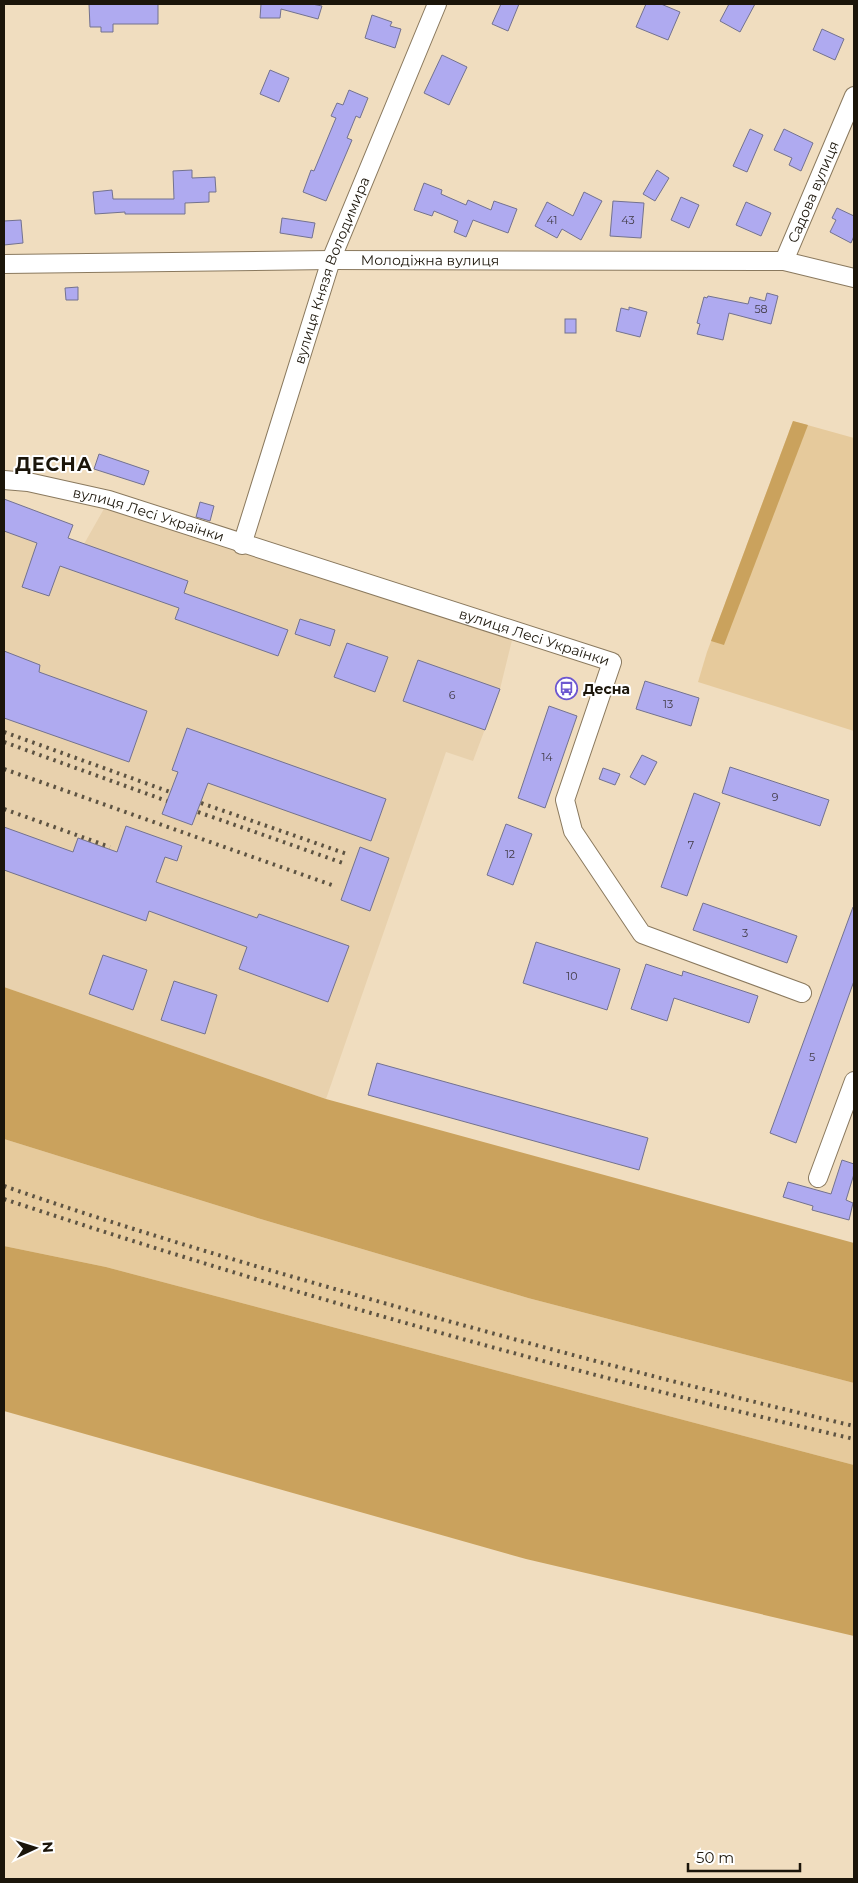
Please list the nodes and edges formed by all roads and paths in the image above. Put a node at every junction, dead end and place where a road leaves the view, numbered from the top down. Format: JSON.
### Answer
{"nodes":[{"id":1,"x":437,"y":4,"type":"edge"},
{"id":2,"x":854,"y":96,"type":"edge"},
{"id":3,"x":331,"y":260,"type":"junction"},
{"id":4,"x":784,"y":261,"type":"junction"},
{"id":5,"x":4,"y":264,"type":"edge"},
{"id":6,"x":854,"y":278,"type":"edge"},
{"id":7,"x":4,"y":480,"type":"edge"},
{"id":8,"x":242,"y":544,"type":"junction"},
{"id":9,"x":802,"y":993,"type":"dead end"},
{"id":10,"x":854,"y":1081,"type":"edge"},
{"id":11,"x":818,"y":1178,"type":"dead end"}],
"edges":[{"from":1,"to":3,"type":"street","name":"вулиця Князя Володимира"},
{"from":2,"to":4,"type":"street","name":"Садова вулиця"},
{"from":3,"to":4,"type":"street","name":"Молодіжна вулиця"},
{"from":3,"to":5,"type":"street","name":"Молодіжна вулиця"},
{"from":3,"to":8,"type":"street","name":"вулиця Князя Володимира"},
{"from":4,"to":6,"type":"street","name":"Молодіжна вулиця"},
{"from":7,"to":8,"type":"street","name":"вулиця Лесі Українки"},
{"from":8,"to":9,"type":"street","name":"вулиця Лесі Українки"},
{"from":10,"to":11,"type":"street"}]}
